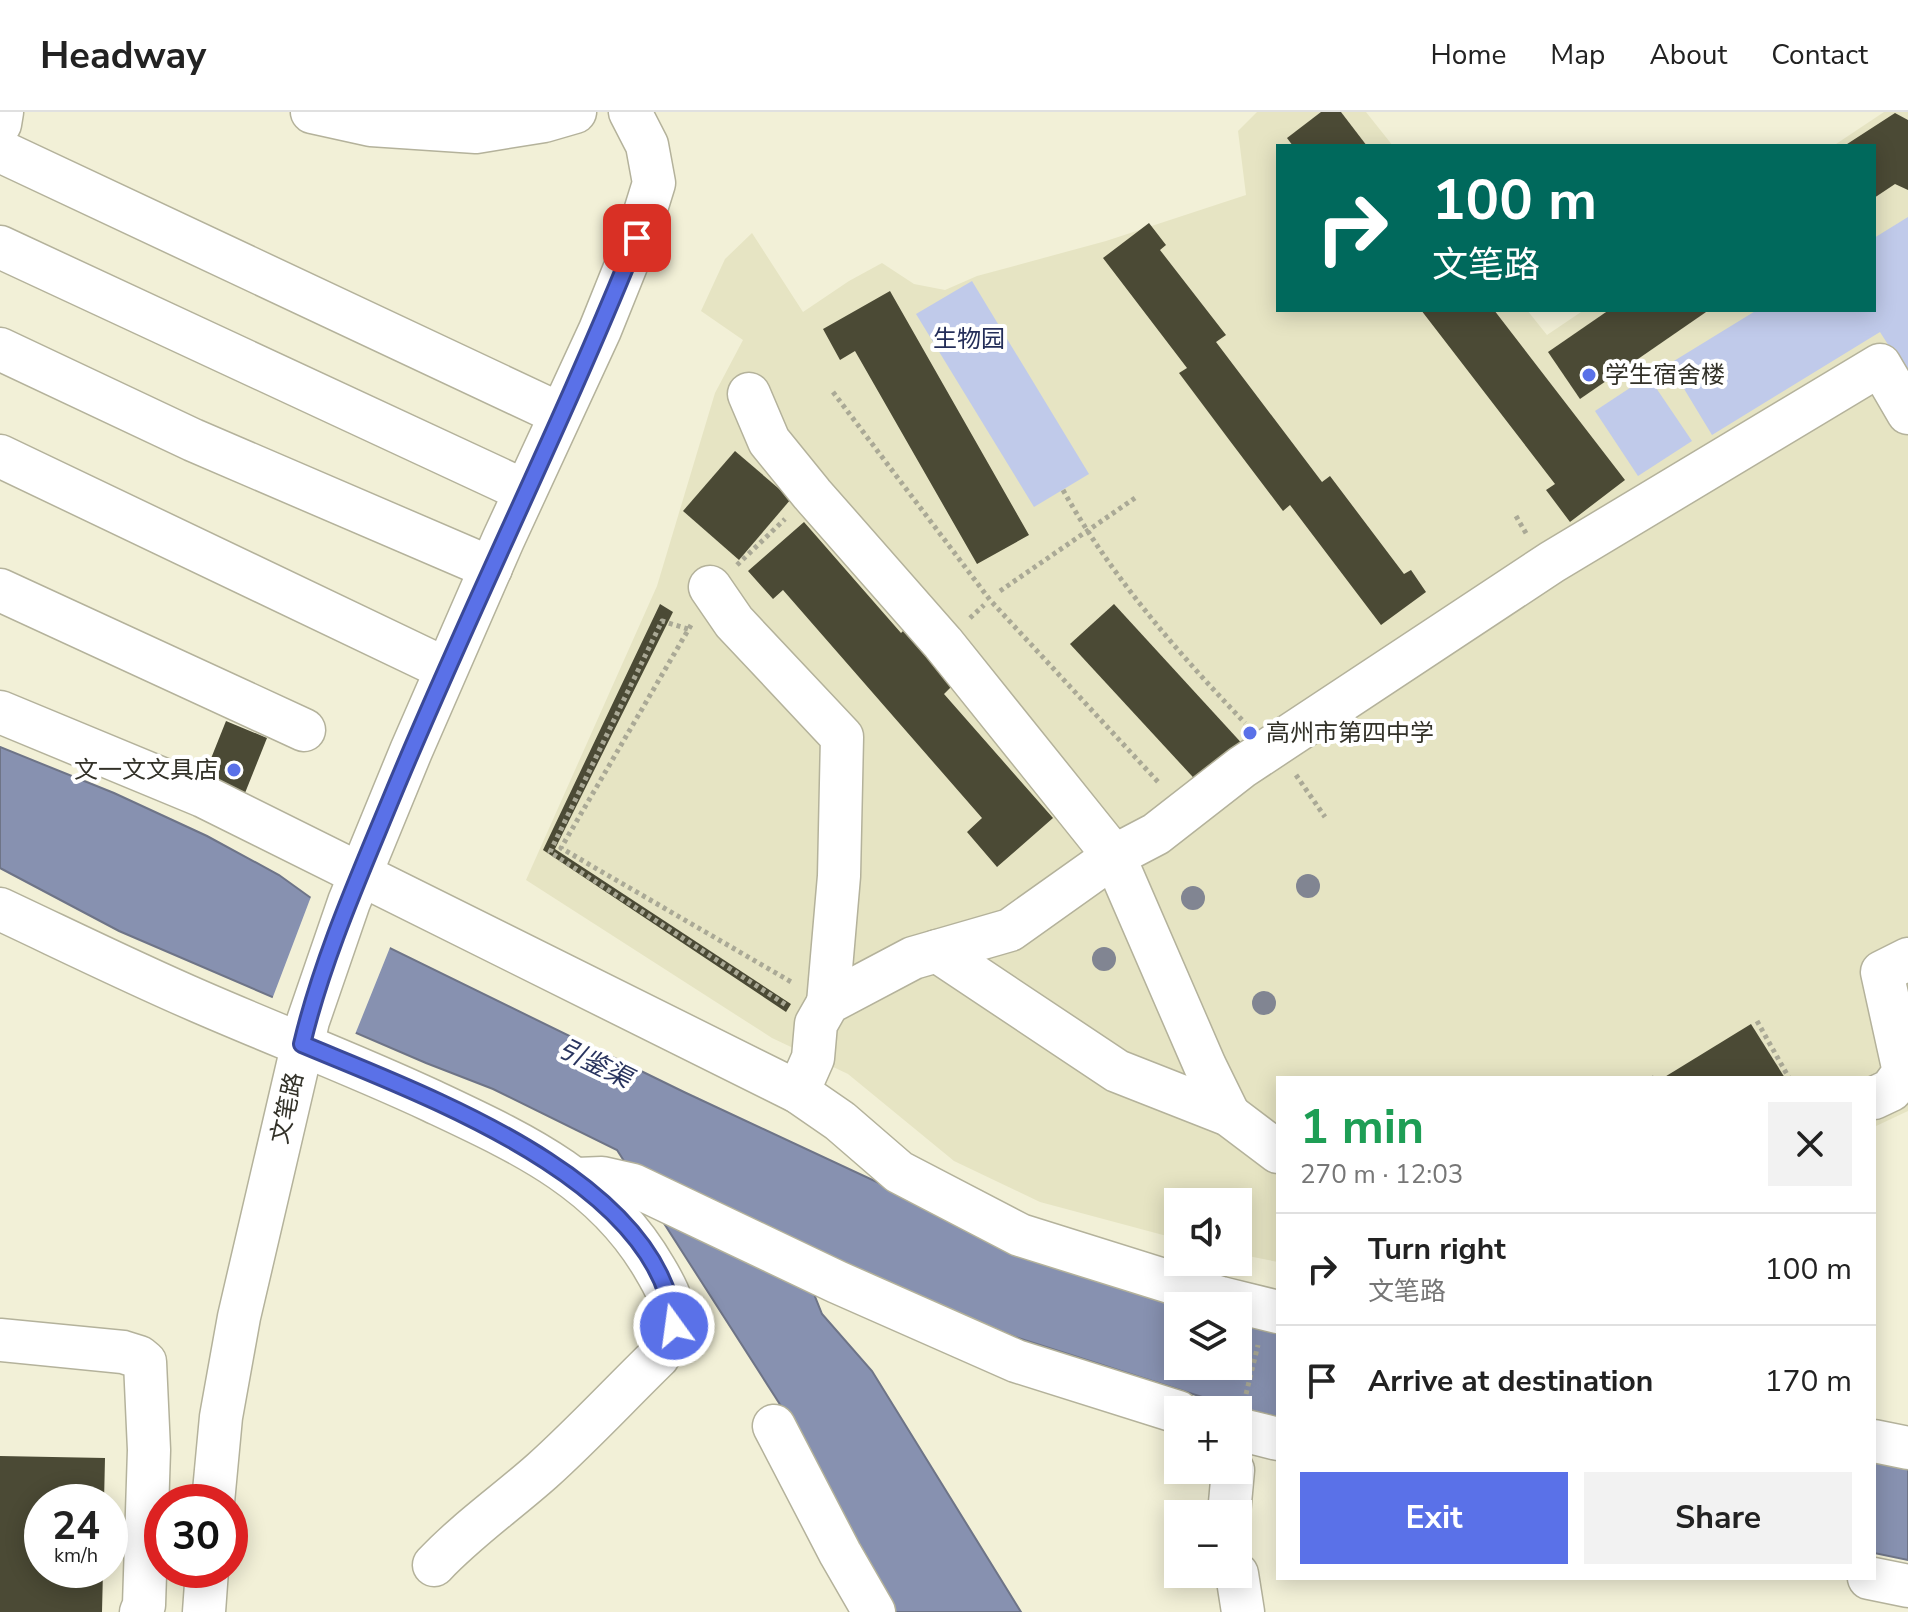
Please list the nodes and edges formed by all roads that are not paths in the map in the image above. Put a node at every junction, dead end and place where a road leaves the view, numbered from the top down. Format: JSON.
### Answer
{"nodes":[{"id":1,"x":2,"y":112,"type":"edge"},
{"id":2,"x":312,"y":112,"type":"edge"},
{"id":3,"x":575,"y":112,"type":"edge"},
{"id":4,"x":630,"y":112,"type":"edge"},
{"id":5,"x":0,"y":124,"type":"edge"},
{"id":6,"x":0,"y":151,"type":"edge"},
{"id":7,"x":0,"y":247,"type":"edge"},
{"id":8,"x":0,"y":349,"type":"edge"},
{"id":9,"x":749,"y":394,"type":"dead end"},
{"id":10,"x":1908,"y":413,"type":"edge"},
{"id":11,"x":560,"y":414,"type":"junction"},
{"id":12,"x":0,"y":456,"type":"edge"},
{"id":13,"x":525,"y":491,"type":"junction"},
{"id":14,"x":491,"y":568,"type":"junction"},
{"id":15,"x":724,"y":576,"type":"road end"},
{"id":16,"x":0,"y":590,"type":"edge"},
{"id":17,"x":446,"y":669,"type":"junction"},
{"id":18,"x":0,"y":712,"type":"edge"},
{"id":19,"x":304,"y":730,"type":"dead end"},
{"id":20,"x":1114,"y":856,"type":"junction"},
{"id":21,"x":354,"y":889,"type":"junction"},
{"id":22,"x":0,"y":909,"type":"edge"},
{"id":23,"x":937,"y":951,"type":"junction"},
{"id":24,"x":1908,"y":959,"type":"edge"},
{"id":25,"x":823,"y":1012,"type":"junction"},
{"id":26,"x":305,"y":1032,"type":"junction"},
{"id":27,"x":798,"y":1092,"type":"junction"},
{"id":28,"x":1876,"y":1097,"type":"edge"},
{"id":29,"x":1229,"y":1115,"type":"junction"},
{"id":30,"x":1276,"y":1150,"type":"edge"},
{"id":31,"x":577,"y":1179,"type":"junction"},
{"id":32,"x":1268,"y":1326,"type":"edge"},
{"id":33,"x":0,"y":1340,"type":"edge"},
{"id":34,"x":1164,"y":1408,"type":"edge"},
{"id":35,"x":1252,"y":1421,"type":"edge"},
{"id":36,"x":774,"y":1426,"type":"dead end"},
{"id":37,"x":1276,"y":1438,"type":"edge"},
{"id":38,"x":1876,"y":1441,"type":"edge"},
{"id":39,"x":1908,"y":1448,"type":"edge"},
{"id":40,"x":215,"y":1484,"type":"edge"},
{"id":41,"x":434,"y":1565,"type":"dead end"},
{"id":42,"x":1876,"y":1579,"type":"edge"},
{"id":43,"x":1908,"y":1586,"type":"edge"},
{"id":44,"x":206,"y":1588,"type":"edge"},
{"id":45,"x":1239,"y":1588,"type":"edge"},
{"id":46,"x":141,"y":1612,"type":"edge"},
{"id":47,"x":204,"y":1612,"type":"edge"},
{"id":48,"x":874,"y":1612,"type":"edge"},
{"id":49,"x":1243,"y":1612,"type":"edge"}],
"edges":[{"from":1,"to":5,"type":"street"},
{"from":2,"to":3,"type":"street"},
{"from":4,"to":11,"type":"street","name":"文笔路"},
{"from":6,"to":11,"type":"street"},
{"from":7,"to":13,"type":"street"},
{"from":8,"to":14,"type":"street"},
{"from":9,"to":20,"type":"street"},
{"from":10,"to":20,"type":"street"},
{"from":11,"to":13,"type":"street","name":"文笔路"},
{"from":12,"to":17,"type":"street"},
{"from":13,"to":14,"type":"street","name":"文笔路"},
{"from":14,"to":17,"type":"street","name":"文笔路"},
{"from":15,"to":25,"type":"street"},
{"from":16,"to":19,"type":"street"},
{"from":17,"to":21,"type":"street","name":"文笔路"},
{"from":18,"to":21,"type":"street"},
{"from":20,"to":23,"type":"street"},
{"from":20,"to":29,"type":"street"},
{"from":21,"to":26,"type":"street","name":"文笔路"},
{"from":21,"to":27,"type":"street"},
{"from":22,"to":26,"type":"street"},
{"from":23,"to":25,"type":"street"},
{"from":23,"to":29,"type":"street"},
{"from":24,"to":28,"type":"street"},
{"from":25,"to":27,"type":"street"},
{"from":26,"to":31,"type":"street"},
{"from":26,"to":40,"type":"street","name":"文笔路"},
{"from":27,"to":32,"type":"street"},
{"from":29,"to":30,"type":"street"},
{"from":31,"to":34,"type":"street"},
{"from":31,"to":41,"type":"street"},
{"from":33,"to":46,"type":"street"},
{"from":35,"to":37,"type":"street"},
{"from":36,"to":48,"type":"street"},
{"from":38,"to":39,"type":"street"},
{"from":42,"to":43,"type":"street"},
{"from":44,"to":47,"type":"street"},
{"from":45,"to":49,"type":"street"}]}
